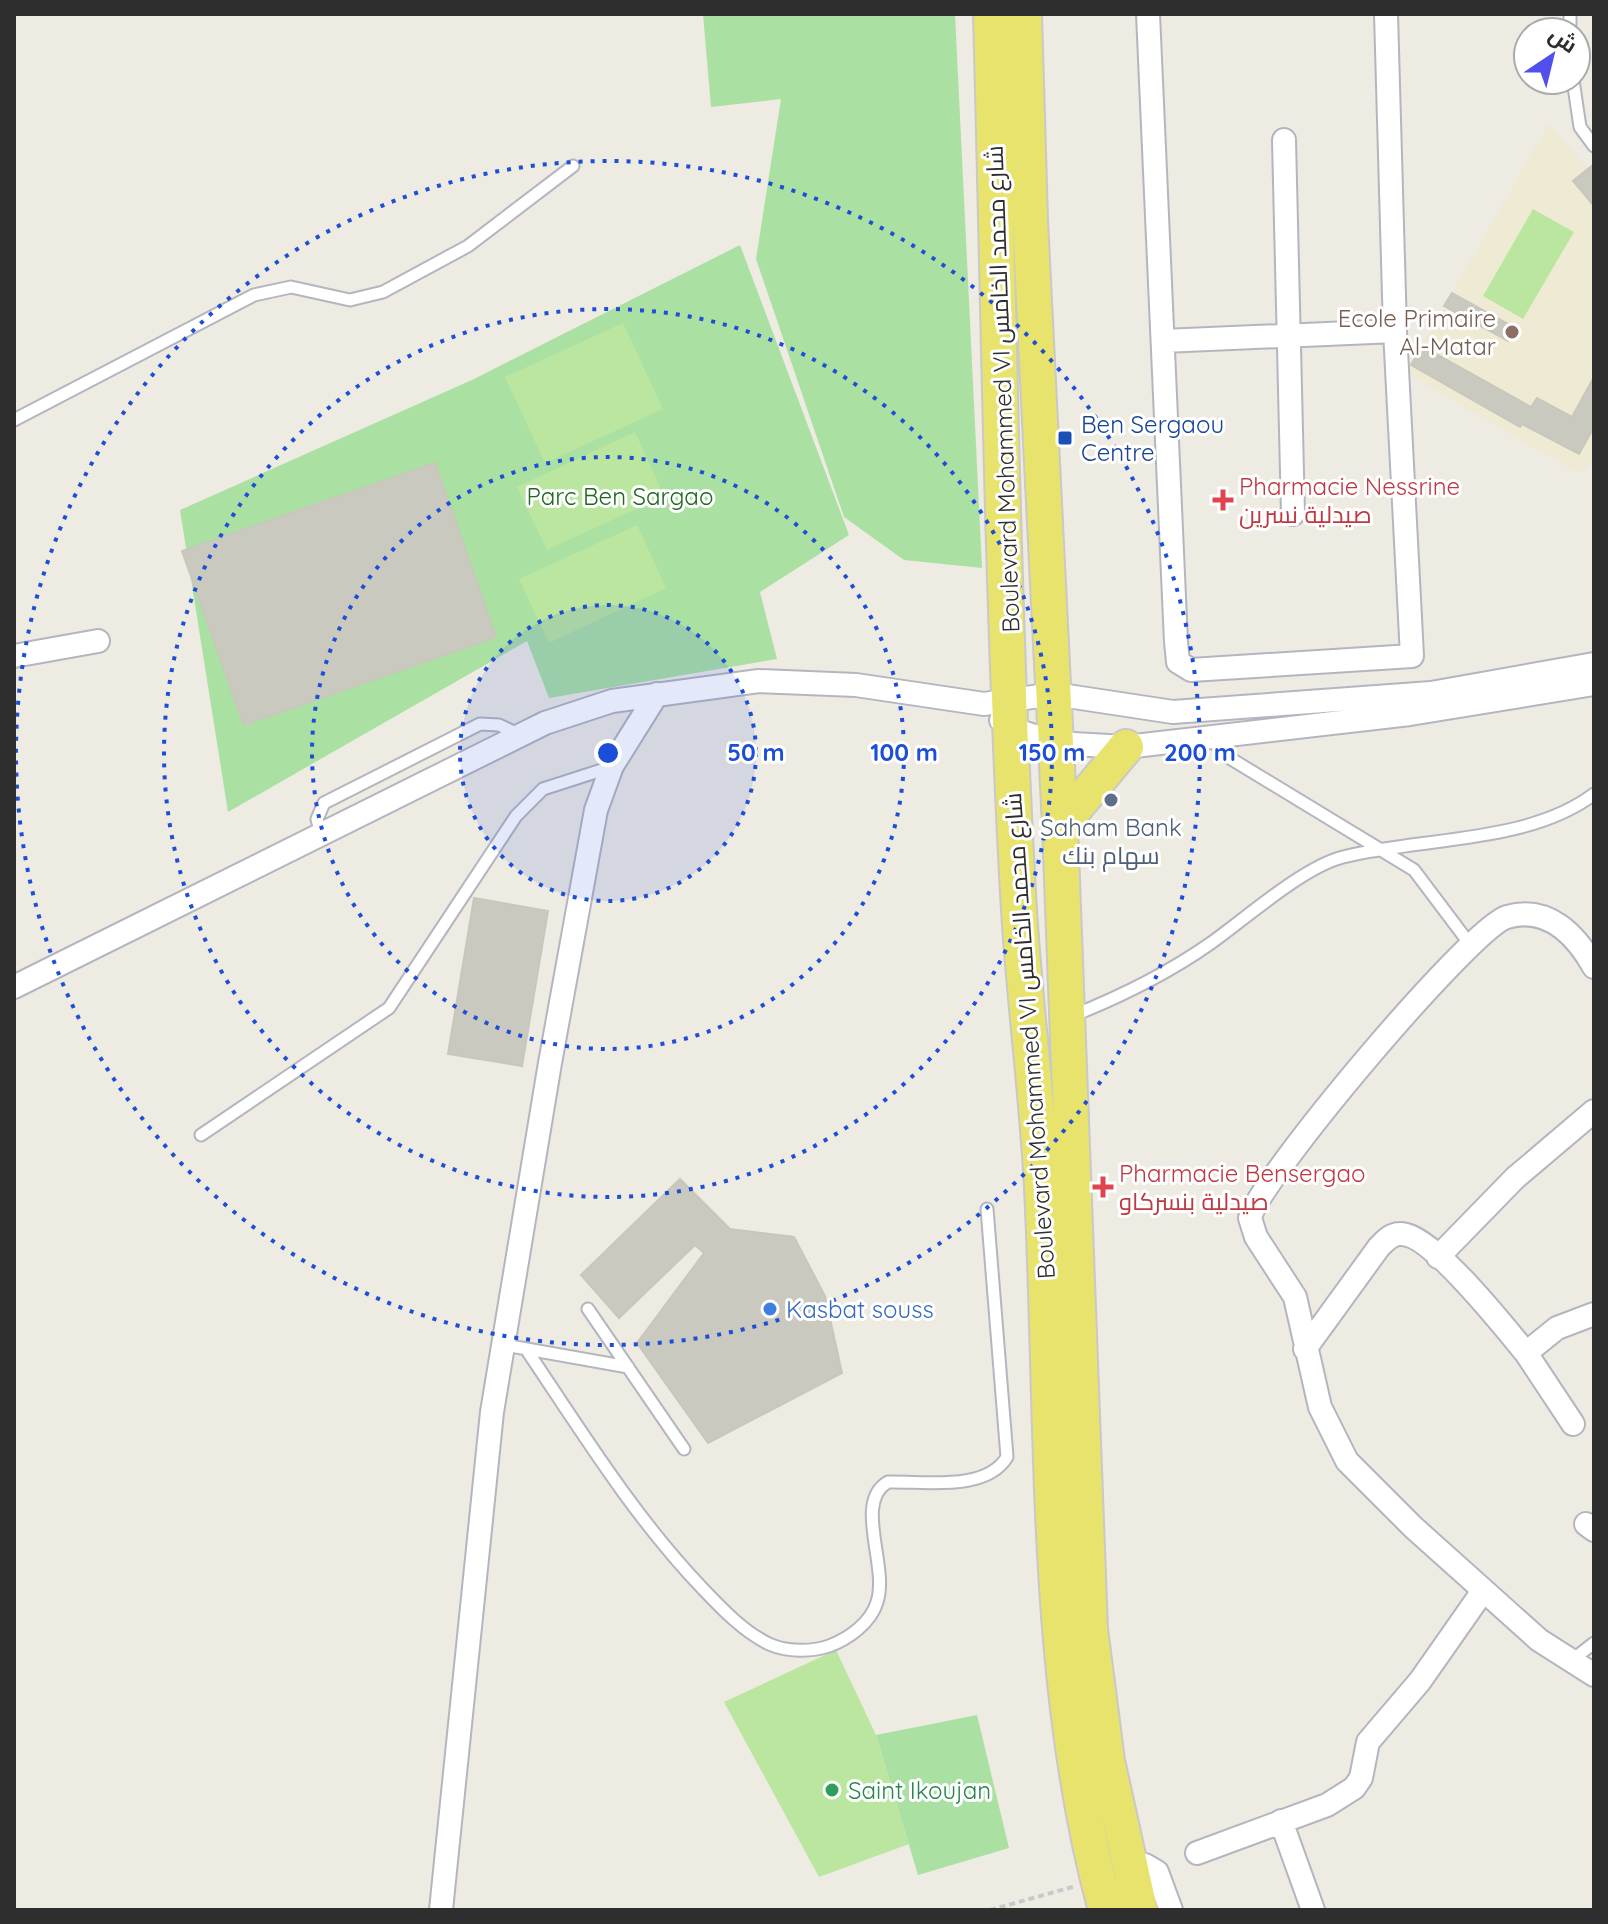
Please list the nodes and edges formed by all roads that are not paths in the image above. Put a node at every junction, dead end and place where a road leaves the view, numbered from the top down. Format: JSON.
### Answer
{"nodes":[{"id":1,"x":991,"y":14,"type":"edge"},
{"id":2,"x":1024,"y":14,"type":"edge"},
{"id":3,"x":1148,"y":14,"type":"edge"},
{"id":4,"x":1386,"y":14,"type":"edge"},
{"id":5,"x":1575,"y":96,"type":"edge"},
{"id":6,"x":1284,"y":140,"type":"dead end"},
{"id":7,"x":1594,"y":146,"type":"edge"},
{"id":8,"x":573,"y":166,"type":"dead end"},
{"id":9,"x":1395,"y":331,"type":"junction"},
{"id":10,"x":1290,"y":333,"type":"junction"},
{"id":11,"x":1163,"y":341,"type":"junction"},
{"id":12,"x":14,"y":420,"type":"edge"},
{"id":13,"x":1293,"y":514,"type":"dead end"},
{"id":14,"x":98,"y":641,"type":"dead end"},
{"id":15,"x":14,"y":656,"type":"edge"},
{"id":16,"x":1412,"y":656,"type":"junction"},
{"id":17,"x":1594,"y":664,"type":"edge"},
{"id":18,"x":1594,"y":684,"type":"edge"},
{"id":19,"x":657,"y":694,"type":"junction"},
{"id":20,"x":1054,"y":694,"type":"junction"},
{"id":21,"x":1415,"y":694,"type":"junction"},
{"id":22,"x":1002,"y":711,"type":"junction"},
{"id":23,"x":1208,"y":736,"type":"junction"},
{"id":24,"x":1056,"y":743,"type":"junction"},
{"id":25,"x":1126,"y":747,"type":"junction"},
{"id":26,"x":612,"y":766,"type":"junction"},
{"id":27,"x":1594,"y":794,"type":"edge"},
{"id":28,"x":1060,"y":826,"type":"junction"},
{"id":29,"x":1384,"y":849,"type":"junction"},
{"id":30,"x":1469,"y":943,"type":"junction"},
{"id":31,"x":1594,"y":967,"type":"edge"},
{"id":32,"x":16,"y":979,"type":"edge"},
{"id":33,"x":1067,"y":1018,"type":"junction"},
{"id":34,"x":1594,"y":1111,"type":"edge"},
{"id":35,"x":201,"y":1135,"type":"dead end"},
{"id":36,"x":987,"y":1209,"type":"dead end"},
{"id":37,"x":1438,"y":1257,"type":"junction"},
{"id":38,"x":588,"y":1309,"type":"dead end"},
{"id":39,"x":1594,"y":1314,"type":"edge"},
{"id":40,"x":515,"y":1347,"type":"junction"},
{"id":41,"x":1305,"y":1349,"type":"junction"},
{"id":42,"x":1526,"y":1353,"type":"junction"},
{"id":43,"x":628,"y":1367,"type":"junction"},
{"id":44,"x":1573,"y":1424,"type":"dead end"},
{"id":45,"x":684,"y":1449,"type":"dead end"},
{"id":46,"x":1483,"y":1591,"type":"junction"},
{"id":47,"x":1594,"y":1643,"type":"edge"},
{"id":48,"x":1571,"y":1661,"type":"junction"},
{"id":49,"x":1594,"y":1675,"type":"edge"},
{"id":50,"x":1281,"y":1821,"type":"junction"},
{"id":51,"x":1197,"y":1853,"type":"dead end"},
{"id":52,"x":1111,"y":1885,"type":"edge"},
{"id":53,"x":441,"y":1910,"type":"edge"},
{"id":54,"x":1140,"y":1910,"type":"edge"},
{"id":55,"x":1171,"y":1910,"type":"edge"},
{"id":56,"x":1313,"y":1910,"type":"edge"}],
"edges":[{"from":1,"to":22,"type":"main road","name":"Boulevard Mohammed VI شارع محمد الخامس"},
{"from":2,"to":20,"type":"main road","name":"Boulevard Mohammed VI شارع محمد الخامس"},
{"from":3,"to":11,"type":"street"},
{"from":4,"to":9,"type":"street"},
{"from":5,"to":7,"type":"lane"},
{"from":6,"to":10,"type":"street"},
{"from":8,"to":12,"type":"lane"},
{"from":9,"to":10,"type":"street"},
{"from":9,"to":16,"type":"street"},
{"from":10,"to":11,"type":"street"},
{"from":10,"to":13,"type":"street"},
{"from":11,"to":16,"type":"street"},
{"from":14,"to":15,"type":"street"},
{"from":16,"to":21,"type":"street"},
{"from":17,"to":21,"type":"street"},
{"from":18,"to":23,"type":"street"},
{"from":19,"to":22,"type":"street"},
{"from":19,"to":26,"type":"street"},
{"from":19,"to":32,"type":"street"},
{"from":20,"to":21,"type":"street"},
{"from":20,"to":22,"type":"street"},
{"from":20,"to":24,"type":"main road","name":"Boulevard Mohammed VI شارع محمد الخامس"},
{"from":22,"to":24,"type":"street"},
{"from":22,"to":52,"type":"main road","name":"Boulevard Mohammed VI شارع محمد الخامس"},
{"from":23,"to":25,"type":"street"},
{"from":23,"to":29,"type":"lane"},
{"from":24,"to":25,"type":"street"},
{"from":24,"to":28,"type":"main road","name":"Boulevard Mohammed VI شارع محمد الخامس"},
{"from":25,"to":28,"type":"main road"},
{"from":26,"to":35,"type":"lane"},
{"from":26,"to":40,"type":"street"},
{"from":27,"to":29,"type":"lane"},
{"from":28,"to":33,"type":"main road","name":"Boulevard Mohammed VI شارع محمد الخامس"},
{"from":29,"to":30,"type":"lane"},
{"from":29,"to":33,"type":"lane"},
{"from":30,"to":31,"type":"street"},
{"from":30,"to":41,"type":"street"},
{"from":33,"to":52,"type":"main road","name":"Boulevard Mohammed VI شارع محمد الخامس"},
{"from":34,"to":37,"type":"street"},
{"from":36,"to":40,"type":"lane"},
{"from":37,"to":41,"type":"street"},
{"from":37,"to":42,"type":"street"},
{"from":38,"to":43,"type":"lane"},
{"from":39,"to":42,"type":"street"},
{"from":40,"to":43,"type":"lane"},
{"from":40,"to":53,"type":"street"},
{"from":41,"to":46,"type":"street"},
{"from":42,"to":44,"type":"street"},
{"from":43,"to":45,"type":"lane"},
{"from":46,"to":48,"type":"street"},
{"from":46,"to":50,"type":"street"},
{"from":47,"to":48,"type":"lane"},
{"from":48,"to":49,"type":"street"},
{"from":50,"to":51,"type":"street"},
{"from":50,"to":56,"type":"street"},
{"from":52,"to":54,"type":"main road","name":"Boulevard Mohammed VI شارع محمد الخامس"},
{"from":52,"to":55,"type":"street"}]}
